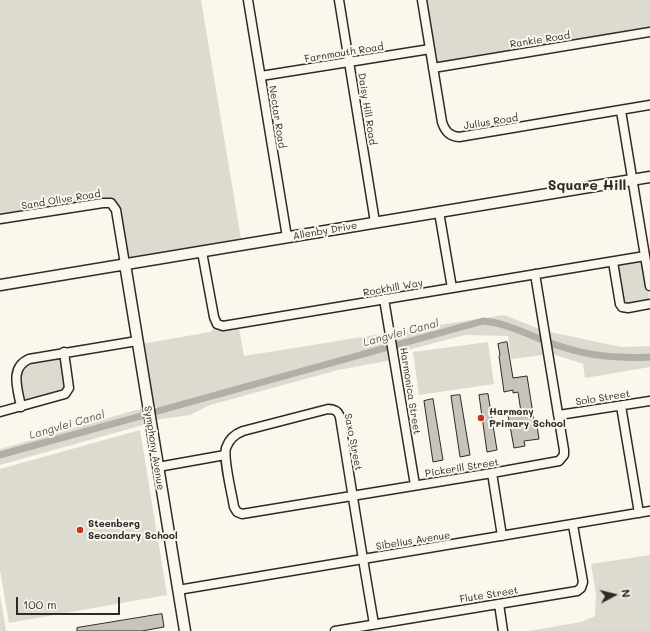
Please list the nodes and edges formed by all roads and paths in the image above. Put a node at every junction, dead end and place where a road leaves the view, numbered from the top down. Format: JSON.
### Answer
{"nodes":[{"id":1,"x":248,"y":0,"type":"edge"},
{"id":2,"x":339,"y":0,"type":"edge"},
{"id":3,"x":422,"y":0,"type":"edge"},
{"id":4,"x":650,"y":32,"type":"edge"},
{"id":5,"x":430,"y":49,"type":"junction"},
{"id":6,"x":350,"y":62,"type":"junction"},
{"id":7,"x":433,"y":68,"type":"junction"},
{"id":8,"x":260,"y":76,"type":"junction"},
{"id":9,"x":650,"y":106,"type":"edge"},
{"id":10,"x":621,"y":111,"type":"junction"},
{"id":11,"x":650,"y":177,"type":"edge"},
{"id":12,"x":633,"y":180,"type":"junction"},
{"id":13,"x":439,"y":212,"type":"junction"},
{"id":14,"x":0,"y":220,"type":"edge"},
{"id":15,"x":375,"y":222,"type":"junction"},
{"id":16,"x":287,"y":237,"type":"junction"},
{"id":17,"x":202,"y":252,"type":"junction"},
{"id":18,"x":645,"y":256,"type":"junction"},
{"id":19,"x":613,"y":262,"type":"junction"},
{"id":20,"x":125,"y":264,"type":"junction"},
{"id":21,"x":536,"y":274,"type":"junction"},
{"id":22,"x":0,"y":285,"type":"edge"},
{"id":23,"x":650,"y":286,"type":"edge"},
{"id":24,"x":452,"y":288,"type":"junction"},
{"id":25,"x":384,"y":300,"type":"junction"},
{"id":26,"x":650,"y":304,"type":"edge"},
{"id":27,"x":137,"y":341,"type":"junction"},
{"id":28,"x":64,"y":352,"type":"junction"},
{"id":29,"x":650,"y":401,"type":"edge"},
{"id":30,"x":621,"y":406,"type":"junction"},
{"id":31,"x":21,"y":407,"type":"junction"},
{"id":32,"x":0,"y":412,"type":"edge"},
{"id":33,"x":559,"y":415,"type":"junction"},
{"id":34,"x":225,"y":455,"type":"junction"},
{"id":35,"x":158,"y":467,"type":"junction"},
{"id":36,"x":492,"y":473,"type":"junction"},
{"id":37,"x":415,"y":485,"type":"junction"},
{"id":38,"x":353,"y":496,"type":"junction"},
{"id":39,"x":650,"y":511,"type":"edge"},
{"id":40,"x":639,"y":513,"type":"junction"},
{"id":41,"x":573,"y":525,"type":"junction"},
{"id":42,"x":502,"y":536,"type":"junction"},
{"id":43,"x":363,"y":559,"type":"junction"},
{"id":44,"x":178,"y":590,"type":"junction"},
{"id":45,"x":498,"y":604,"type":"junction"},
{"id":46,"x":374,"y":624,"type":"junction"},
{"id":47,"x":185,"y":631,"type":"edge"},
{"id":48,"x":336,"y":631,"type":"edge"},
{"id":49,"x":503,"y":631,"type":"edge"}],
"edges":[{"from":1,"to":8,"type":"street","name":"Nectar Road"},
{"from":2,"to":6,"type":"street","name":"Daisy Hill Road"},
{"from":3,"to":5,"type":"street","name":"Julius Road"},
{"from":4,"to":7,"type":"street","name":"Rankie Road"},
{"from":5,"to":6,"type":"street","name":"Farnmouth Road"},
{"from":5,"to":7,"type":"street","name":"Julius Road"},
{"from":6,"to":8,"type":"street","name":"Farnmouth Road"},
{"from":6,"to":15,"type":"street","name":"Daisy Hill Road"},
{"from":7,"to":10,"type":"street","name":"Julius Road"},
{"from":8,"to":16,"type":"street","name":"Nectar Road"},
{"from":9,"to":10,"type":"street","name":"Julius Road"},
{"from":10,"to":12,"type":"street"},
{"from":11,"to":12,"type":"street","name":"Allenby Drive"},
{"from":12,"to":13,"type":"street","name":"Allenby Drive"},
{"from":12,"to":18,"type":"street"},
{"from":13,"to":15,"type":"street","name":"Allenby Drive"},
{"from":13,"to":24,"type":"street"},
{"from":14,"to":20,"type":"street","name":"Sand Olive Road"},
{"from":15,"to":16,"type":"street","name":"Allenby Drive"},
{"from":16,"to":17,"type":"street","name":"Allenby Drive"},
{"from":17,"to":20,"type":"street","name":"Allenby Drive"},
{"from":17,"to":25,"type":"street","name":"Rockhill Way"},
{"from":18,"to":19,"type":"street","name":"Rockhill Way"},
{"from":18,"to":23,"type":"street"},
{"from":19,"to":21,"type":"street","name":"Rockhill Way"},
{"from":19,"to":26,"type":"street"},
{"from":20,"to":22,"type":"street","name":"Allenby Drive"},
{"from":20,"to":27,"type":"street","name":"Symphony Avenue"},
{"from":21,"to":24,"type":"street","name":"Rockhill Way"},
{"from":21,"to":33,"type":"street","name":"Pickerill Street"},
{"from":24,"to":25,"type":"street","name":"Rockhill Way"},
{"from":25,"to":37,"type":"street","name":"Harmonica Street"},
{"from":27,"to":28,"type":"street"},
{"from":27,"to":35,"type":"street","name":"Symphony Avenue"},
{"from":28,"to":31,"type":"street"},
{"from":28,"to":31,"type":"street"},
{"from":29,"to":30,"type":"street","name":"Solo Street"},
{"from":30,"to":33,"type":"street","name":"Solo Street"},
{"from":30,"to":40,"type":"street"},
{"from":31,"to":32,"type":"street"},
{"from":33,"to":36,"type":"street","name":"Pickerill Street"},
{"from":34,"to":35,"type":"street"},
{"from":34,"to":38,"type":"street","name":"Pickerill Street"},
{"from":34,"to":38,"type":"street","name":"Saxo Street"},
{"from":35,"to":44,"type":"street","name":"Symphony Avenue"},
{"from":36,"to":37,"type":"street","name":"Pickerill Street"},
{"from":36,"to":42,"type":"street"},
{"from":37,"to":38,"type":"street","name":"Pickerill Street"},
{"from":38,"to":43,"type":"street","name":"Saxo Street"},
{"from":39,"to":40,"type":"street","name":"Sibelius Avenue"},
{"from":40,"to":41,"type":"street","name":"Sibelius Avenue"},
{"from":41,"to":42,"type":"street","name":"Sibelius Avenue"},
{"from":41,"to":45,"type":"street","name":"Flute Street"},
{"from":42,"to":43,"type":"street","name":"Sibelius Avenue"},
{"from":43,"to":44,"type":"street","name":"Sibelius Avenue"},
{"from":43,"to":46,"type":"street","name":"Saxo Street"},
{"from":44,"to":47,"type":"street","name":"Symphony Avenue"},
{"from":45,"to":46,"type":"street","name":"Flute Street"},
{"from":45,"to":49,"type":"street"},
{"from":46,"to":48,"type":"street","name":"Flute Street"}]}
